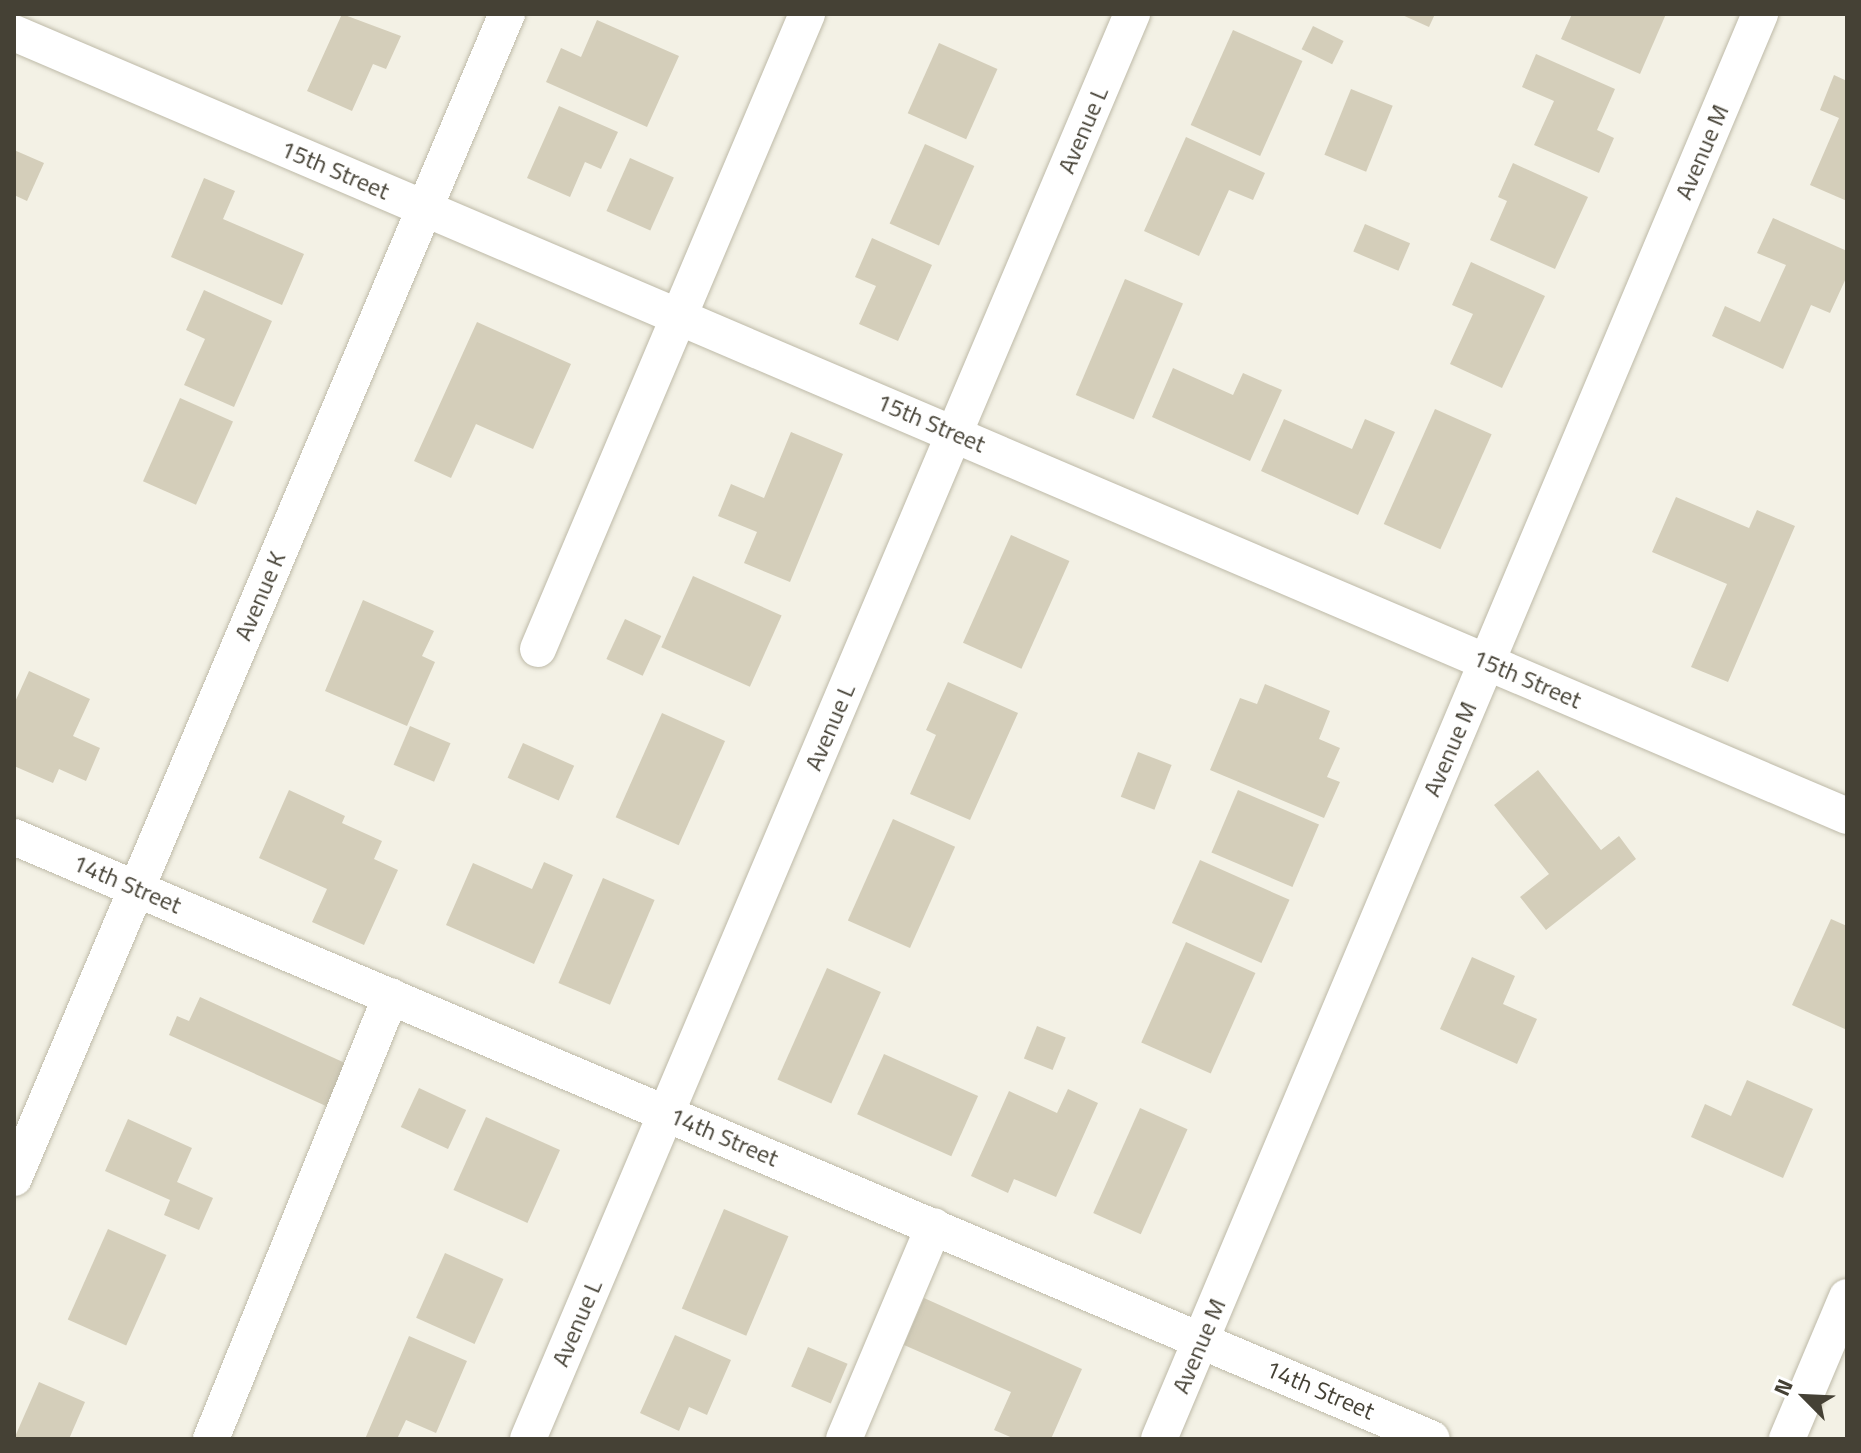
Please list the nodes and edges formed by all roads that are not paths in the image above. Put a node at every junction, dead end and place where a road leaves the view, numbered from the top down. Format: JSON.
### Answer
{"nodes":[{"id":1,"x":507,"y":14,"type":"edge"},
{"id":2,"x":807,"y":14,"type":"edge"},
{"id":3,"x":1132,"y":14,"type":"edge"},
{"id":4,"x":1760,"y":14,"type":"edge"},
{"id":5,"x":14,"y":33,"type":"edge"},
{"id":6,"x":424,"y":208,"type":"junction"},
{"id":7,"x":679,"y":316,"type":"junction"},
{"id":8,"x":955,"y":433,"type":"junction"},
{"id":9,"x":538,"y":649,"type":"dead end"},
{"id":10,"x":1486,"y":661,"type":"junction"},
{"id":11,"x":1847,"y":816,"type":"edge"},
{"id":12,"x":14,"y":837,"type":"edge"},
{"id":13,"x":137,"y":888,"type":"junction"},
{"id":14,"x":391,"y":996,"type":"junction"},
{"id":15,"x":666,"y":1112,"type":"junction"},
{"id":16,"x":14,"y":1178,"type":"edge"},
{"id":17,"x":934,"y":1226,"type":"junction"},
{"id":18,"x":1847,"y":1297,"type":"edge"},
{"id":19,"x":1201,"y":1339,"type":"junction"},
{"id":20,"x":211,"y":1439,"type":"edge"},
{"id":21,"x":528,"y":1439,"type":"edge"},
{"id":22,"x":844,"y":1439,"type":"edge"},
{"id":23,"x":1159,"y":1439,"type":"edge"},
{"id":24,"x":1432,"y":1439,"type":"edge"},
{"id":25,"x":1787,"y":1439,"type":"edge"}],
"edges":[{"from":1,"to":6,"type":"street","name":"Avenue K"},
{"from":2,"to":7,"type":"street"},
{"from":3,"to":8,"type":"street","name":"Avenue L"},
{"from":4,"to":10,"type":"street","name":"Avenue M"},
{"from":5,"to":6,"type":"street","name":"15th Street"},
{"from":6,"to":7,"type":"street","name":"15th Street"},
{"from":6,"to":13,"type":"street","name":"Avenue K"},
{"from":7,"to":8,"type":"street","name":"15th Street"},
{"from":7,"to":9,"type":"street"},
{"from":8,"to":10,"type":"street","name":"15th Street"},
{"from":8,"to":15,"type":"street","name":"Avenue L"},
{"from":10,"to":11,"type":"street","name":"15th Street"},
{"from":10,"to":19,"type":"street","name":"Avenue M"},
{"from":12,"to":13,"type":"street","name":"14th Street"},
{"from":13,"to":14,"type":"street","name":"14th Street"},
{"from":13,"to":16,"type":"street","name":"Avenue K"},
{"from":14,"to":15,"type":"street","name":"14th Street"},
{"from":14,"to":20,"type":"street"},
{"from":15,"to":17,"type":"street","name":"14th Street"},
{"from":15,"to":21,"type":"street","name":"Avenue L"},
{"from":17,"to":19,"type":"street","name":"14th Street"},
{"from":17,"to":22,"type":"street"},
{"from":18,"to":25,"type":"street"},
{"from":19,"to":23,"type":"street","name":"Avenue M"},
{"from":19,"to":24,"type":"street","name":"14th Street"}]}
